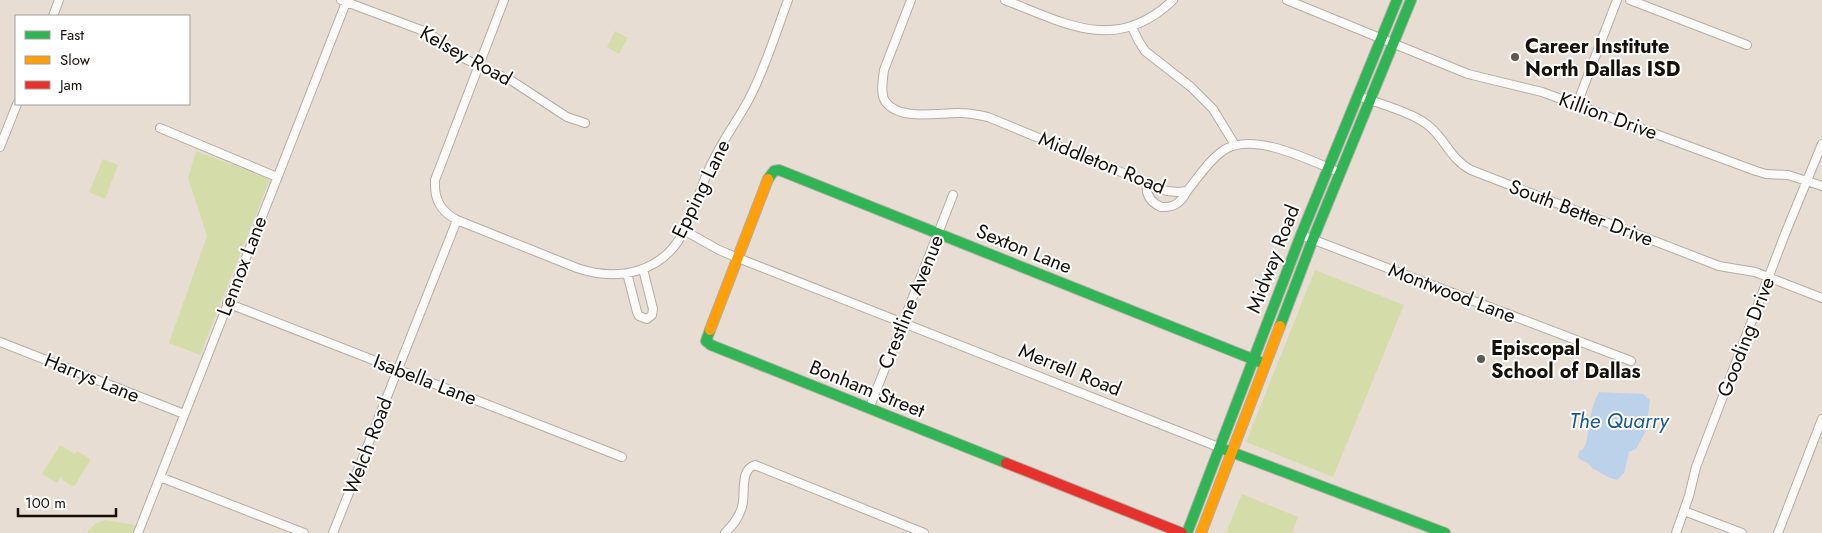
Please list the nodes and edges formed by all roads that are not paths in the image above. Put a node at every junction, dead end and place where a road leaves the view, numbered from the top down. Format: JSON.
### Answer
{"nodes":[{"id":1,"x":59,"y":0,"type":"edge"},
{"id":2,"x":504,"y":0,"type":"edge"},
{"id":3,"x":788,"y":0,"type":"edge"},
{"id":4,"x":911,"y":0,"type":"edge"},
{"id":5,"x":1005,"y":0,"type":"edge"},
{"id":6,"x":1173,"y":0,"type":"edge"},
{"id":7,"x":1288,"y":0,"type":"edge"},
{"id":8,"x":1397,"y":0,"type":"edge"},
{"id":9,"x":1411,"y":0,"type":"edge"},
{"id":10,"x":1617,"y":0,"type":"edge"},
{"id":11,"x":1630,"y":0,"type":"edge"},
{"id":12,"x":345,"y":1,"type":"edge"},
{"id":13,"x":53,"y":15,"type":"edge"},
{"id":14,"x":1132,"y":27,"type":"junction"},
{"id":15,"x":1382,"y":38,"type":"junction"},
{"id":16,"x":1394,"y":44,"type":"junction"},
{"id":17,"x":1747,"y":45,"type":"dead end"},
{"id":18,"x":478,"y":66,"type":"junction"},
{"id":19,"x":1358,"y":96,"type":"junction"},
{"id":20,"x":1371,"y":101,"type":"junction"},
{"id":21,"x":1577,"y":104,"type":"junction"},
{"id":22,"x":17,"y":105,"type":"edge"},
{"id":23,"x":585,"y":123,"type":"dead end"},
{"id":24,"x":160,"y":128,"type":"dead end"},
{"id":25,"x":1822,"y":144,"type":"edge"},
{"id":26,"x":1235,"y":145,"type":"junction"},
{"id":27,"x":0,"y":148,"type":"edge"},
{"id":28,"x":1328,"y":168,"type":"junction"},
{"id":29,"x":1341,"y":173,"type":"junction"},
{"id":30,"x":770,"y":175,"type":"joint"},
{"id":31,"x":277,"y":177,"type":"junction"},
{"id":32,"x":1808,"y":180,"type":"junction"},
{"id":33,"x":1147,"y":182,"type":"junction"},
{"id":34,"x":1822,"y":186,"type":"edge"},
{"id":35,"x":1188,"y":191,"type":"junction"},
{"id":36,"x":954,"y":195,"type":"dead end"},
{"id":37,"x":457,"y":220,"type":"junction"},
{"id":38,"x":685,"y":231,"type":"junction"},
{"id":39,"x":938,"y":234,"type":"junction"},
{"id":40,"x":1301,"y":235,"type":"junction"},
{"id":41,"x":1313,"y":239,"type":"junction"},
{"id":42,"x":738,"y":258,"type":"junction"},
{"id":43,"x":643,"y":269,"type":"junction"},
{"id":44,"x":626,"y":274,"type":"junction"},
{"id":45,"x":1769,"y":278,"type":"junction"},
{"id":46,"x":1282,"y":283,"type":"junction"},
{"id":47,"x":1295,"y":288,"type":"junction"},
{"id":48,"x":1822,"y":298,"type":"edge"},
{"id":49,"x":227,"y":303,"type":"junction"},
{"id":50,"x":904,"y":323,"type":"junction"},
{"id":51,"x":0,"y":342,"type":"edge"},
{"id":52,"x":1253,"y":359,"type":"junction"},
{"id":53,"x":1631,"y":361,"type":"dead end"},
{"id":54,"x":1265,"y":364,"type":"junction"},
{"id":55,"x":398,"y":370,"type":"junction"},
{"id":56,"x":869,"y":408,"type":"junction"},
{"id":57,"x":184,"y":414,"type":"junction"},
{"id":58,"x":1822,"y":419,"type":"edge"},
{"id":59,"x":1221,"y":448,"type":"junction"},
{"id":60,"x":1232,"y":452,"type":"junction"},
{"id":61,"x":622,"y":457,"type":"dead end"},
{"id":62,"x":160,"y":477,"type":"junction"},
{"id":63,"x":1684,"y":510,"type":"junction"},
{"id":64,"x":138,"y":533,"type":"edge"},
{"id":65,"x":304,"y":533,"type":"edge"},
{"id":66,"x":333,"y":533,"type":"edge"},
{"id":67,"x":725,"y":533,"type":"edge"},
{"id":68,"x":924,"y":533,"type":"edge"},
{"id":69,"x":1182,"y":533,"type":"edge"},
{"id":70,"x":1187,"y":533,"type":"edge"},
{"id":71,"x":1201,"y":533,"type":"edge"},
{"id":72,"x":1445,"y":533,"type":"edge"},
{"id":73,"x":1676,"y":533,"type":"edge"},
{"id":74,"x":1742,"y":533,"type":"edge"},
{"id":75,"x":1778,"y":533,"type":"edge"}],
"edges":[{"from":1,"to":13,"type":"street"},
{"from":2,"to":18,"type":"street"},
{"from":3,"to":38,"type":"street","name":"Epping Lane"},
{"from":4,"to":33,"type":"street","name":"Middleton Road"},
{"from":5,"to":14,"type":"street"},
{"from":6,"to":14,"type":"street"},
{"from":7,"to":15,"type":"street","name":"Killion Drive"},
{"from":8,"to":15,"type":"street","name":"Midway Road"},
{"from":9,"to":16,"type":"street","name":"Midway Road"},
{"from":10,"to":21,"type":"street"},
{"from":11,"to":17,"type":"street"},
{"from":12,"to":18,"type":"street","name":"Kelsey Road"},
{"from":12,"to":31,"type":"street","name":"Lennox Lane"},
{"from":14,"to":26,"type":"street"},
{"from":15,"to":16,"type":"street","name":"Killion Drive"},
{"from":15,"to":19,"type":"street","name":"Midway Road"},
{"from":16,"to":20,"type":"street","name":"Midway Road"},
{"from":16,"to":21,"type":"street","name":"Killion Drive"},
{"from":18,"to":23,"type":"street","name":"Kelsey Road"},
{"from":18,"to":37,"type":"street"},
{"from":19,"to":20,"type":"street","name":"South Better Drive"},
{"from":19,"to":28,"type":"street","name":"Midway Road"},
{"from":20,"to":29,"type":"street","name":"Midway Road"},
{"from":20,"to":45,"type":"street","name":"South Better Drive"},
{"from":21,"to":32,"type":"street","name":"Killion Drive"},
{"from":22,"to":27,"type":"street"},
{"from":24,"to":31,"type":"street"},
{"from":25,"to":32,"type":"street","name":"Gooding Drive"},
{"from":26,"to":28,"type":"street"},
{"from":26,"to":35,"type":"street","name":"Middleton Road"},
{"from":28,"to":29,"type":"street"},
{"from":28,"to":40,"type":"street","name":"Midway Road"},
{"from":29,"to":41,"type":"street","name":"Midway Road"},
{"from":30,"to":39,"type":"street","name":"Sexton Lane"},
{"from":30,"to":42,"type":"street","name":"Bonham Street"},
{"from":31,"to":49,"type":"street","name":"Lennox Lane"},
{"from":32,"to":34,"type":"street","name":"Killion Drive"},
{"from":32,"to":45,"type":"street","name":"Gooding Drive"},
{"from":33,"to":35,"type":"street","name":"Middleton Road"},
{"from":33,"to":35,"type":"street"},
{"from":36,"to":39,"type":"street","name":"Crestline Avenue"},
{"from":37,"to":44,"type":"street","name":"Epping Lane"},
{"from":37,"to":55,"type":"street","name":"Welch Road"},
{"from":38,"to":42,"type":"street","name":"Merrell Road"},
{"from":38,"to":43,"type":"street","name":"Epping Lane"},
{"from":39,"to":50,"type":"street","name":"Crestline Avenue"},
{"from":39,"to":52,"type":"street","name":"Sexton Lane"},
{"from":40,"to":41,"type":"street","name":"Montwood Lane"},
{"from":40,"to":46,"type":"street","name":"Midway Road"},
{"from":41,"to":47,"type":"street","name":"Midway Road"},
{"from":41,"to":53,"type":"street","name":"Montwood Lane"},
{"from":42,"to":50,"type":"street","name":"Merrell Road"},
{"from":42,"to":56,"type":"street","name":"Bonham Street"},
{"from":43,"to":44,"type":"street","name":"Epping Lane"},
{"from":43,"to":44,"type":"street"},
{"from":45,"to":48,"type":"street","name":"South Better Drive"},
{"from":45,"to":63,"type":"street","name":"Gooding Drive"},
{"from":46,"to":47,"type":"street"},
{"from":46,"to":52,"type":"street","name":"Midway Road"},
{"from":47,"to":54,"type":"street","name":"Midway Road"},
{"from":49,"to":55,"type":"street","name":"Isabella Lane"},
{"from":49,"to":57,"type":"street","name":"Lennox Lane"},
{"from":50,"to":56,"type":"street","name":"Crestline Avenue"},
{"from":50,"to":59,"type":"street","name":"Merrell Road"},
{"from":51,"to":57,"type":"street","name":"Harrys Lane"},
{"from":52,"to":54,"type":"street","name":"Sexton Lane"},
{"from":52,"to":59,"type":"street","name":"Midway Road"},
{"from":54,"to":60,"type":"street","name":"Midway Road"},
{"from":55,"to":61,"type":"street","name":"Isabella Lane"},
{"from":55,"to":66,"type":"street","name":"Welch Road"},
{"from":56,"to":69,"type":"street","name":"Bonham Street"},
{"from":57,"to":62,"type":"street","name":"Lennox Lane"},
{"from":58,"to":75,"type":"street"},
{"from":59,"to":60,"type":"street","name":"Merrell Road"},
{"from":59,"to":70,"type":"street","name":"Midway Road"},
{"from":60,"to":71,"type":"street","name":"Midway Road"},
{"from":60,"to":72,"type":"street","name":"Merrell Road"},
{"from":62,"to":64,"type":"street","name":"Lennox Lane"},
{"from":62,"to":65,"type":"street"},
{"from":63,"to":73,"type":"street","name":"Gooding Drive"},
{"from":63,"to":74,"type":"street"},
{"from":67,"to":68,"type":"street"}]}
